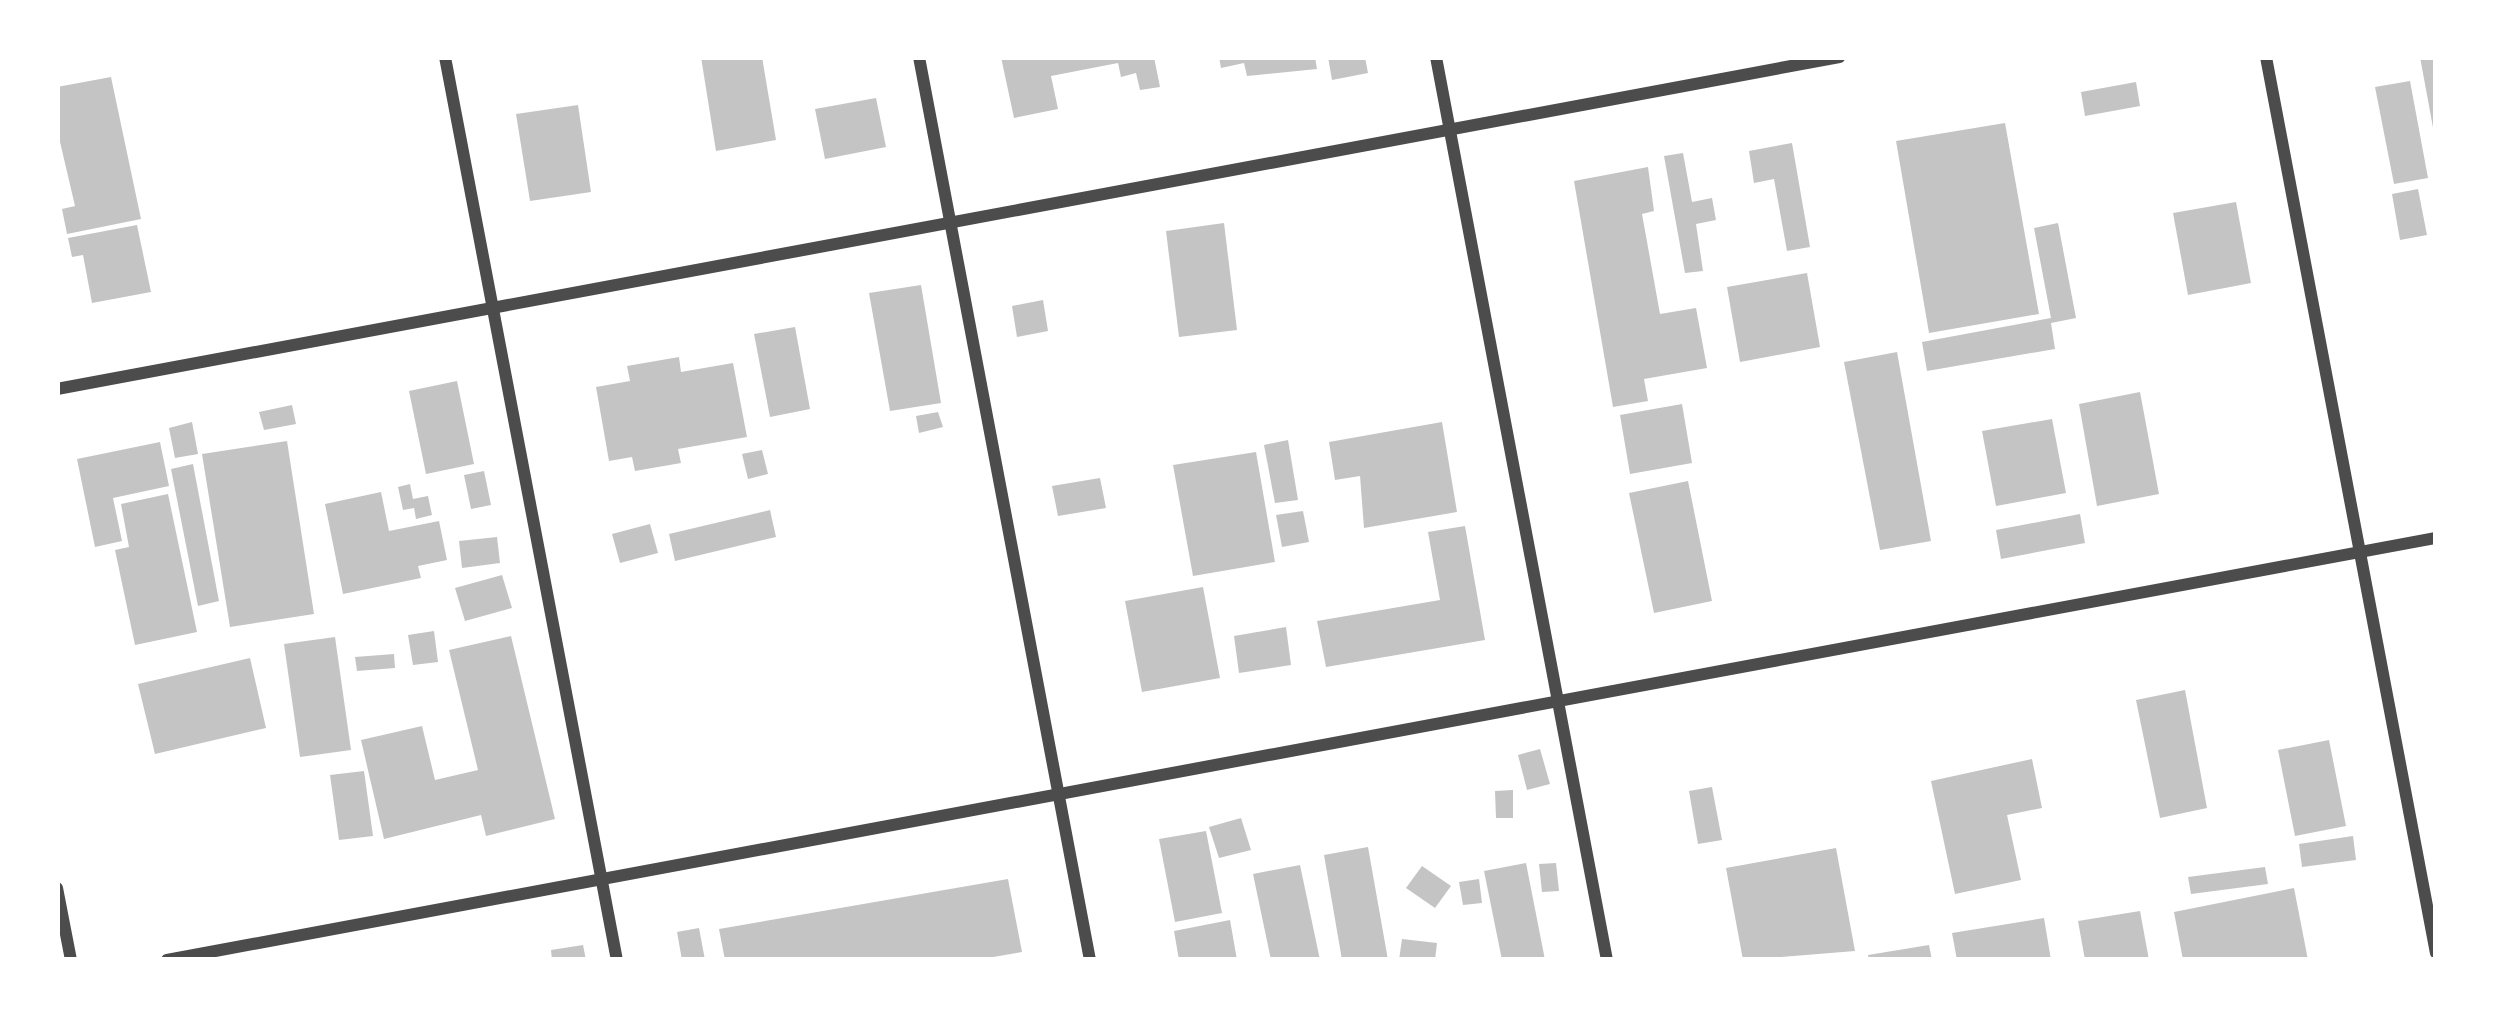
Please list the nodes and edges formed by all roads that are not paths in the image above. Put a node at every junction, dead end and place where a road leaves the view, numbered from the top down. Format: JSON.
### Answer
{"nodes":[{"id":1,"x":445,"y":57,"type":"edge"},
{"id":2,"x":919,"y":57,"type":"edge"},
{"id":3,"x":1436,"y":57,"type":"edge"},
{"id":4,"x":1839,"y":57,"type":"edge"},
{"id":5,"x":2266,"y":57,"type":"edge"},
{"id":6,"x":1450,"y":130,"type":"junction"},
{"id":7,"x":950,"y":223,"type":"junction"},
{"id":8,"x":493,"y":308,"type":"junction"},
{"id":9,"x":57,"y":389,"type":"edge"},
{"id":10,"x":2436,"y":538,"type":"edge"},
{"id":11,"x":2360,"y":551,"type":"junction"},
{"id":12,"x":1558,"y":701,"type":"junction"},
{"id":13,"x":1058,"y":794,"type":"junction"},
{"id":14,"x":602,"y":879,"type":"junction"},
{"id":15,"x":57,"y":888,"type":"edge"},
{"id":16,"x":2436,"y":953,"type":"edge"},
{"id":17,"x":71,"y":960,"type":"edge"},
{"id":18,"x":167,"y":960,"type":"edge"},
{"id":19,"x":617,"y":960,"type":"edge"},
{"id":20,"x":1090,"y":960,"type":"edge"},
{"id":21,"x":1607,"y":960,"type":"edge"}],
"edges":[{"from":1,"to":8,"type":"street"},
{"from":2,"to":7,"type":"street"},
{"from":3,"to":6,"type":"street"},
{"from":4,"to":6,"type":"street"},
{"from":5,"to":11,"type":"street"},
{"from":6,"to":7,"type":"street"},
{"from":6,"to":12,"type":"street"},
{"from":7,"to":8,"type":"street"},
{"from":7,"to":13,"type":"street"},
{"from":8,"to":9,"type":"street"},
{"from":8,"to":14,"type":"street"},
{"from":10,"to":11,"type":"street"},
{"from":11,"to":12,"type":"street"},
{"from":11,"to":16,"type":"street"},
{"from":12,"to":13,"type":"street"},
{"from":12,"to":21,"type":"street"},
{"from":13,"to":14,"type":"street"},
{"from":13,"to":20,"type":"street"},
{"from":14,"to":18,"type":"street"},
{"from":14,"to":19,"type":"street"},
{"from":15,"to":17,"type":"street"}]}
